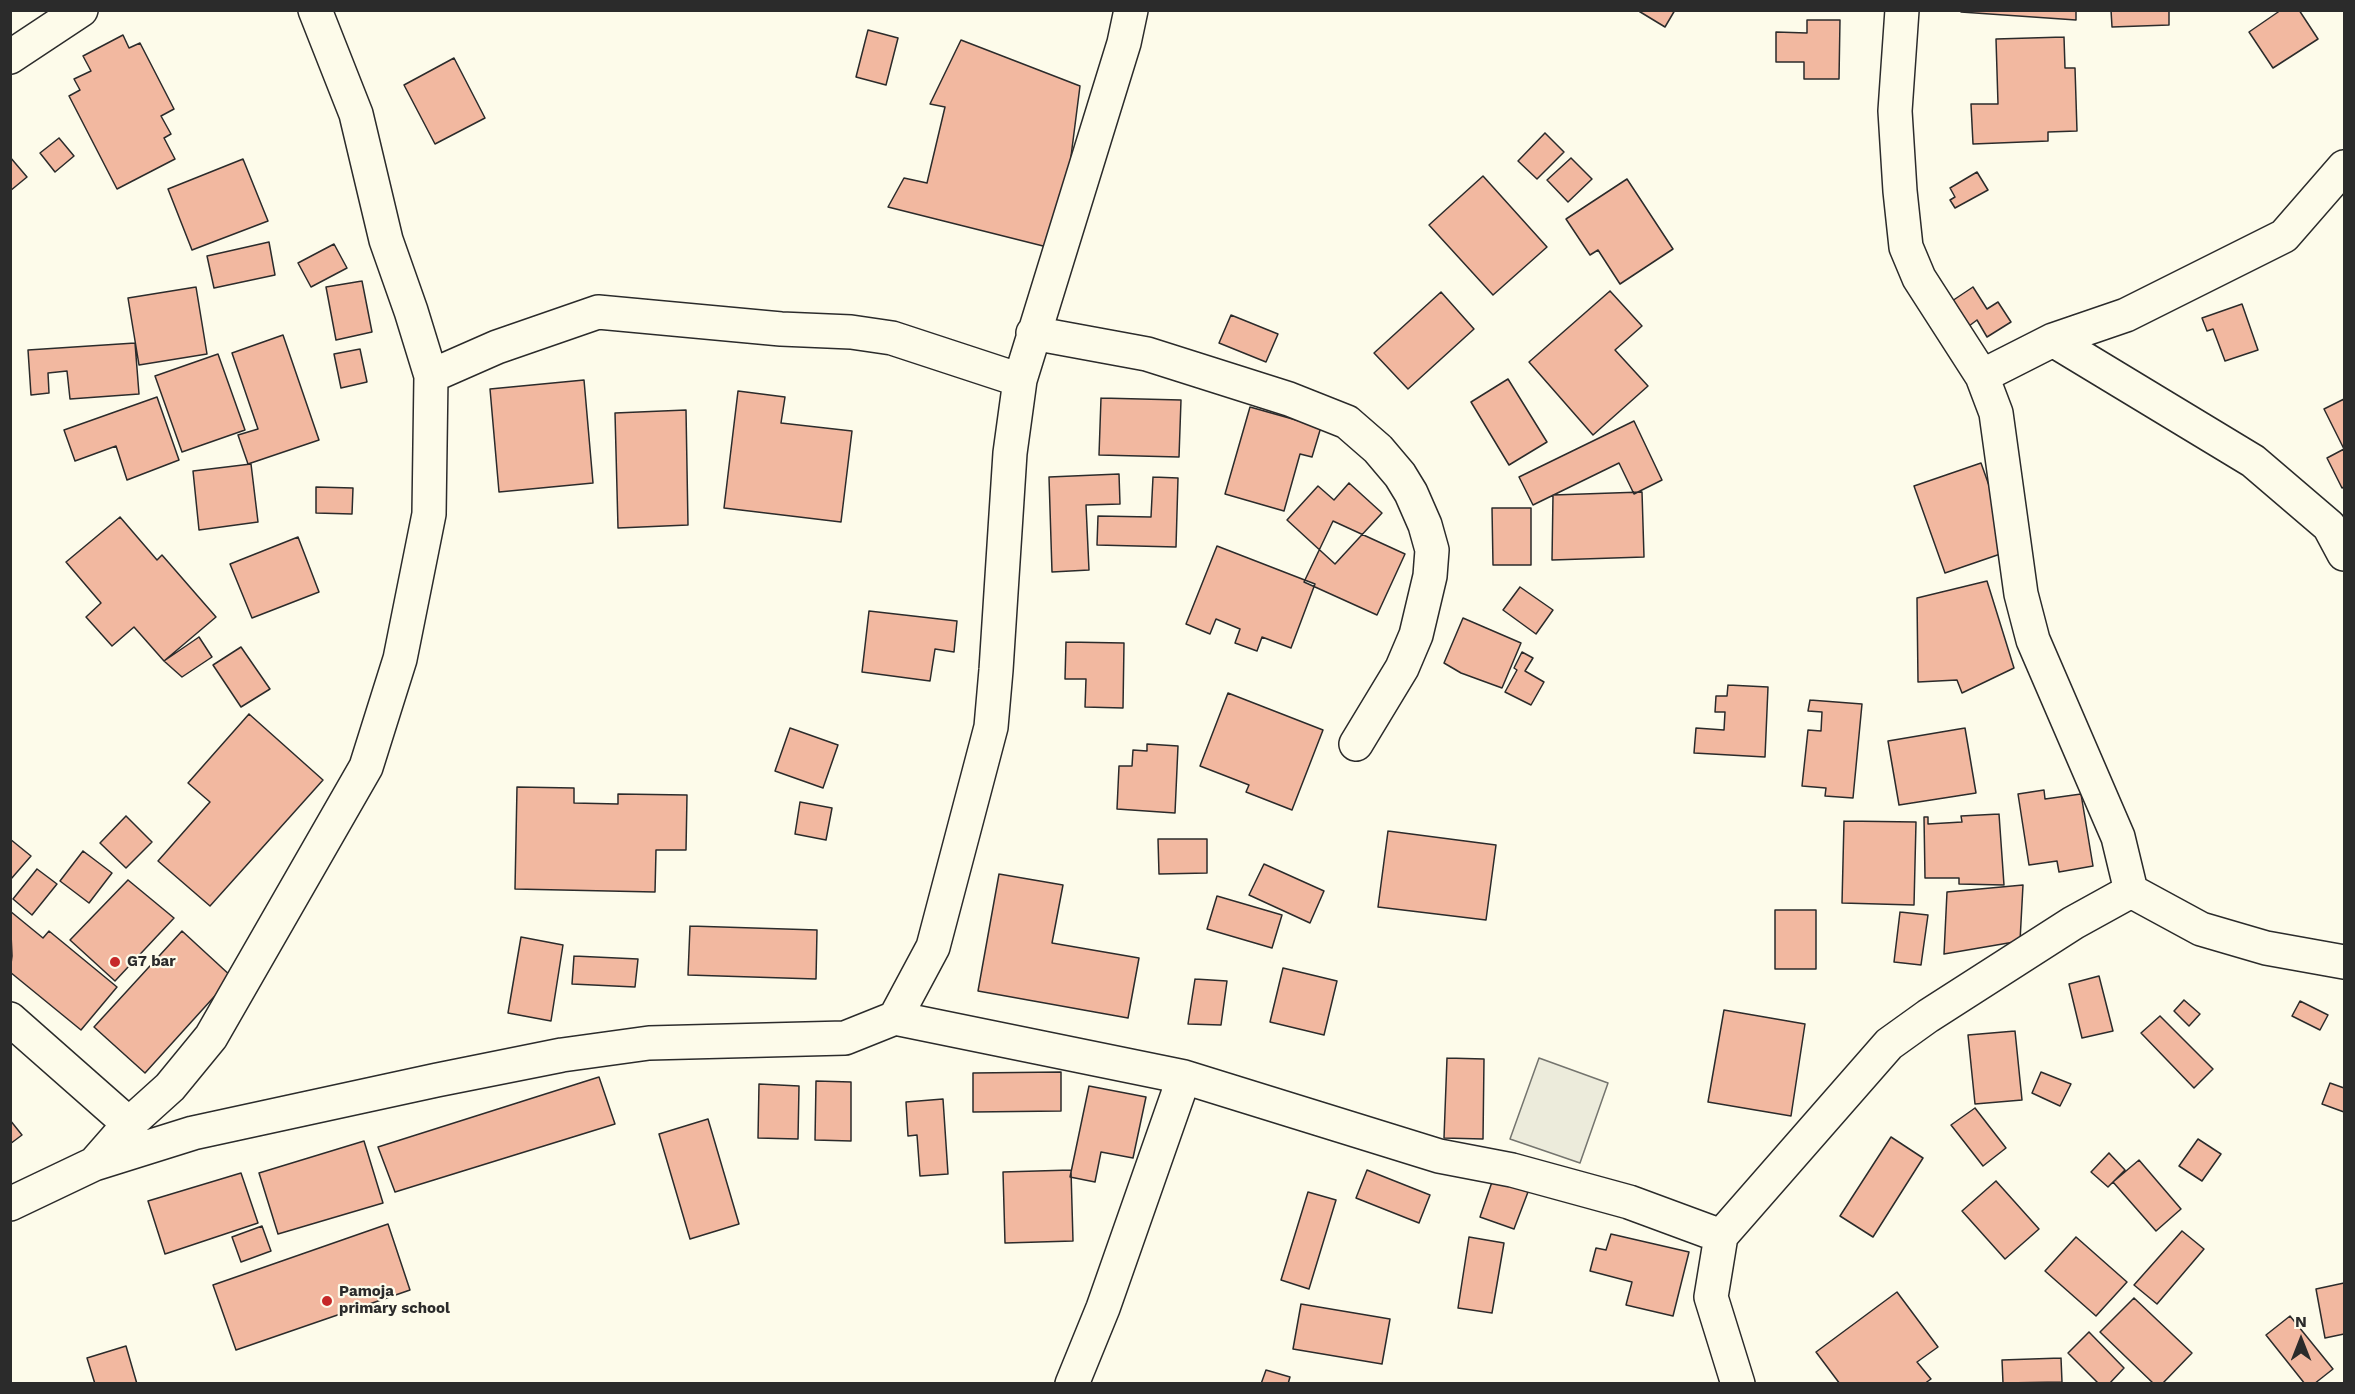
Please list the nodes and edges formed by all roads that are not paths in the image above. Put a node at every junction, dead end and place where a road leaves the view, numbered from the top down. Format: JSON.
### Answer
{"nodes":[{"id":1,"x":81,"y":10,"type":"edge"},
{"id":2,"x":315,"y":10,"type":"edge"},
{"id":3,"x":1131,"y":10,"type":"edge"},
{"id":4,"x":1902,"y":10,"type":"edge"},
{"id":5,"x":10,"y":57,"type":"edge"},
{"id":6,"x":2344,"y":167,"type":"edge"},
{"id":7,"x":1033,"y":333,"type":"junction"},
{"id":8,"x":2053,"y":340,"type":"junction"},
{"id":9,"x":431,"y":376,"type":"junction"},
{"id":10,"x":1982,"y":376,"type":"junction"},
{"id":11,"x":1020,"y":380,"type":"junction"},
{"id":12,"x":2344,"y":554,"type":"edge"},
{"id":13,"x":1356,"y":744,"type":"dead end"},
{"id":14,"x":2131,"y":891,"type":"junction"},
{"id":15,"x":2344,"y":962,"type":"edge"},
{"id":16,"x":896,"y":1018,"type":"junction"},
{"id":17,"x":10,"y":1019,"type":"edge"},
{"id":18,"x":1184,"y":1077,"type":"junction"},
{"id":19,"x":129,"y":1124,"type":"junction"},
{"id":20,"x":94,"y":1164,"type":"junction"},
{"id":21,"x":10,"y":1204,"type":"edge"},
{"id":22,"x":1721,"y":1236,"type":"junction"},
{"id":23,"x":1072,"y":1383,"type":"edge"},
{"id":24,"x":1737,"y":1383,"type":"edge"}],
"edges":[{"from":1,"to":5,"type":"street"},
{"from":2,"to":9,"type":"street"},
{"from":3,"to":7,"type":"street"},
{"from":4,"to":10,"type":"street"},
{"from":6,"to":8,"type":"street"},
{"from":7,"to":11,"type":"street"},
{"from":7,"to":13,"type":"street"},
{"from":8,"to":10,"type":"street"},
{"from":8,"to":12,"type":"street"},
{"from":9,"to":11,"type":"street"},
{"from":9,"to":19,"type":"street"},
{"from":10,"to":14,"type":"street"},
{"from":11,"to":16,"type":"street"},
{"from":14,"to":15,"type":"street"},
{"from":14,"to":22,"type":"street"},
{"from":16,"to":18,"type":"street"},
{"from":16,"to":20,"type":"street"},
{"from":17,"to":19,"type":"street"},
{"from":18,"to":22,"type":"street"},
{"from":18,"to":23,"type":"street"},
{"from":19,"to":20,"type":"street"},
{"from":20,"to":21,"type":"street"},
{"from":22,"to":24,"type":"street"}]}
